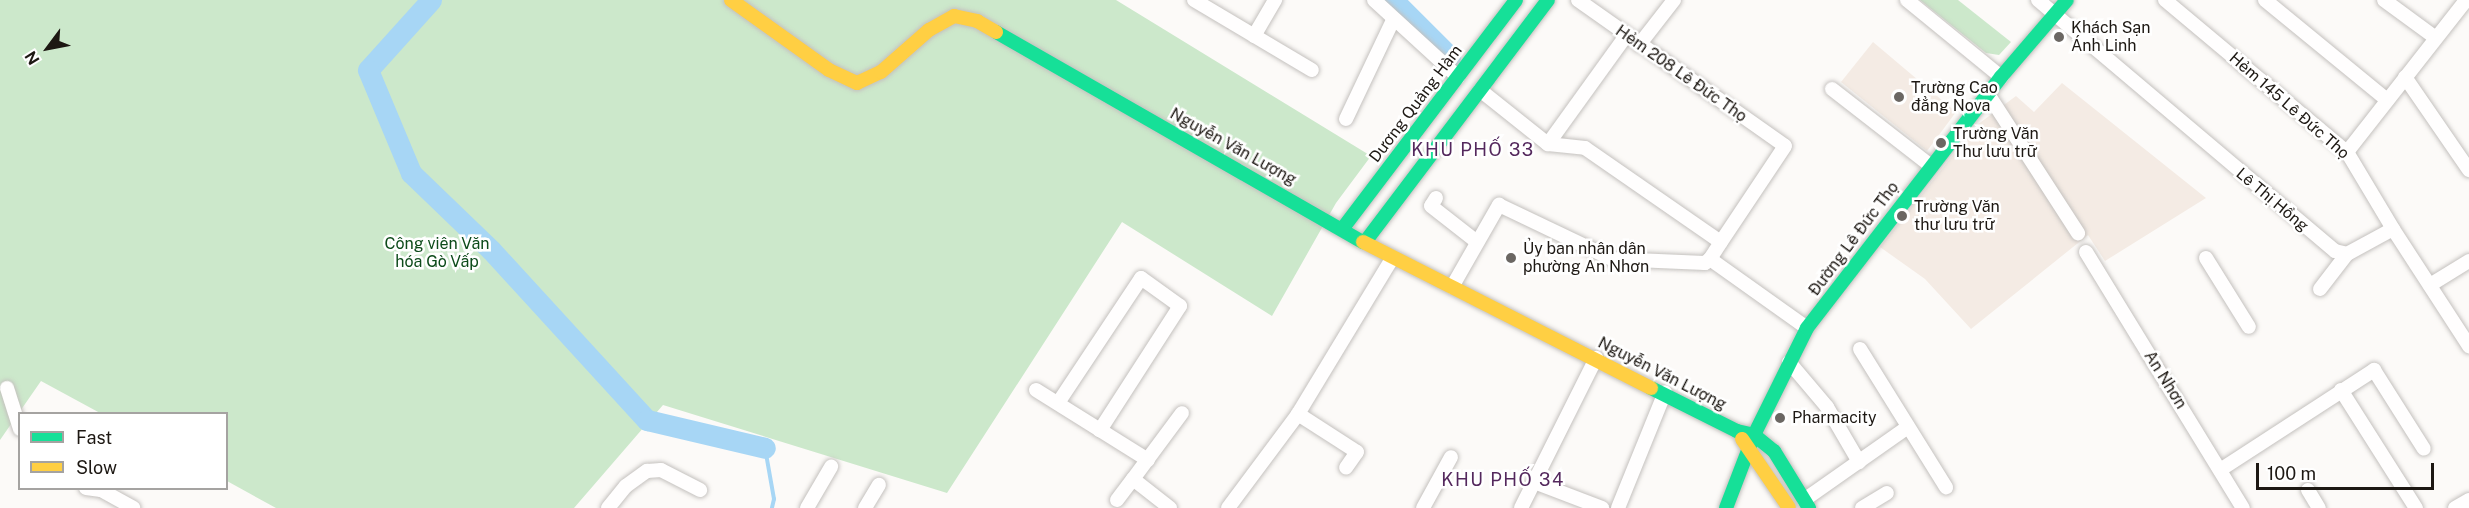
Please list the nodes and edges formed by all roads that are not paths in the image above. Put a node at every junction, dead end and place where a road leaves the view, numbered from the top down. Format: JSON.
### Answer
{"nodes":[{"id":1,"x":731,"y":0,"type":"edge"},
{"id":2,"x":1194,"y":0,"type":"edge"},
{"id":3,"x":1275,"y":0,"type":"edge"},
{"id":4,"x":1374,"y":0,"type":"edge"},
{"id":5,"x":1516,"y":0,"type":"edge"},
{"id":6,"x":1548,"y":0,"type":"edge"},
{"id":7,"x":1578,"y":0,"type":"edge"},
{"id":8,"x":1674,"y":0,"type":"edge"},
{"id":9,"x":1907,"y":0,"type":"edge"},
{"id":10,"x":2038,"y":0,"type":"edge"},
{"id":11,"x":2067,"y":0,"type":"edge"},
{"id":12,"x":2165,"y":0,"type":"edge"},
{"id":13,"x":2265,"y":0,"type":"edge"},
{"id":14,"x":2384,"y":0,"type":"edge"},
{"id":15,"x":2466,"y":0,"type":"edge"},
{"id":16,"x":2056,"y":14,"type":"junction"},
{"id":17,"x":1393,"y":20,"type":"junction"},
{"id":18,"x":1254,"y":36,"type":"junction"},
{"id":19,"x":1626,"y":36,"type":"junction"},
{"id":20,"x":2436,"y":38,"type":"junction"},
{"id":21,"x":1639,"y":45,"type":"junction"},
{"id":22,"x":1312,"y":70,"type":"dead end"},
{"id":23,"x":1458,"y":77,"type":"junction"},
{"id":24,"x":2001,"y":77,"type":"junction"},
{"id":25,"x":2406,"y":77,"type":"junction"},
{"id":26,"x":1833,"y":89,"type":"dead end"},
{"id":27,"x":1480,"y":90,"type":"junction"},
{"id":28,"x":1988,"y":94,"type":"junction"},
{"id":29,"x":2387,"y":100,"type":"junction"},
{"id":30,"x":1346,"y":119,"type":"dead end"},
{"id":31,"x":1548,"y":144,"type":"junction"},
{"id":32,"x":2347,"y":152,"type":"junction"},
{"id":33,"x":1931,"y":166,"type":"junction"},
{"id":34,"x":2469,"y":170,"type":"edge"},
{"id":35,"x":1436,"y":198,"type":"dead end"},
{"id":36,"x":1343,"y":228,"type":"junction"},
{"id":37,"x":2393,"y":229,"type":"junction"},
{"id":38,"x":2078,"y":233,"type":"dead end"},
{"id":39,"x":1365,"y":242,"type":"junction"},
{"id":40,"x":1477,"y":242,"type":"junction"},
{"id":41,"x":1721,"y":242,"type":"junction"},
{"id":42,"x":2086,"y":252,"type":"dead end"},
{"id":43,"x":2347,"y":254,"type":"junction"},
{"id":44,"x":2206,"y":258,"type":"dead end"},
{"id":45,"x":1392,"y":259,"type":"junction"},
{"id":46,"x":1710,"y":259,"type":"junction"},
{"id":47,"x":2469,"y":261,"type":"edge"},
{"id":48,"x":2430,"y":285,"type":"junction"},
{"id":49,"x":1452,"y":287,"type":"junction"},
{"id":50,"x":2320,"y":289,"type":"dead end"},
{"id":51,"x":2249,"y":327,"type":"dead end"},
{"id":52,"x":1807,"y":328,"type":"junction"},
{"id":53,"x":2469,"y":346,"type":"edge"},
{"id":54,"x":1860,"y":350,"type":"dead end"},
{"id":55,"x":1596,"y":358,"type":"junction"},
{"id":56,"x":1788,"y":362,"type":"junction"},
{"id":57,"x":7,"y":388,"type":"dead end"},
{"id":58,"x":1036,"y":390,"type":"dead end"},
{"id":59,"x":2341,"y":390,"type":"junction"},
{"id":60,"x":1665,"y":392,"type":"junction"},
{"id":61,"x":1058,"y":403,"type":"junction"},
{"id":62,"x":1182,"y":413,"type":"dead end"},
{"id":63,"x":1298,"y":414,"type":"junction"},
{"id":64,"x":18,"y":425,"type":"edge"},
{"id":65,"x":1908,"y":427,"type":"junction"},
{"id":66,"x":1100,"y":430,"type":"junction"},
{"id":67,"x":1737,"y":431,"type":"junction"},
{"id":68,"x":1754,"y":435,"type":"junction"},
{"id":69,"x":1748,"y":449,"type":"junction"},
{"id":70,"x":2424,"y":449,"type":"dead end"},
{"id":71,"x":1450,"y":457,"type":"dead end"},
{"id":72,"x":1148,"y":460,"type":"junction"},
{"id":73,"x":1859,"y":462,"type":"junction"},
{"id":74,"x":831,"y":467,"type":"dead end"},
{"id":75,"x":1346,"y":468,"type":"dead end"},
{"id":76,"x":2220,"y":470,"type":"junction"},
{"id":77,"x":1133,"y":479,"type":"junction"},
{"id":78,"x":1534,"y":482,"type":"junction"},
{"id":79,"x":879,"y":485,"type":"dead end"},
{"id":80,"x":1946,"y":487,"type":"dead end"},
{"id":81,"x":100,"y":490,"type":"edge"},
{"id":82,"x":700,"y":490,"type":"dead end"},
{"id":83,"x":2308,"y":490,"type":"dead end"},
{"id":84,"x":1887,"y":493,"type":"dead end"},
{"id":85,"x":1117,"y":500,"type":"dead end"},
{"id":86,"x":2469,"y":500,"type":"edge"},
{"id":87,"x":1806,"y":504,"type":"edge"},
{"id":88,"x":133,"y":508,"type":"edge"},
{"id":89,"x":608,"y":508,"type":"edge"},
{"id":90,"x":807,"y":508,"type":"edge"},
{"id":91,"x":865,"y":508,"type":"edge"},
{"id":92,"x":1170,"y":508,"type":"edge"},
{"id":93,"x":1228,"y":508,"type":"edge"},
{"id":94,"x":1423,"y":508,"type":"edge"},
{"id":95,"x":1521,"y":508,"type":"edge"},
{"id":96,"x":1602,"y":508,"type":"edge"},
{"id":97,"x":1618,"y":508,"type":"edge"},
{"id":98,"x":1726,"y":508,"type":"edge"},
{"id":99,"x":1789,"y":508,"type":"edge"},
{"id":100,"x":1862,"y":508,"type":"edge"},
{"id":101,"x":2244,"y":508,"type":"edge"},
{"id":102,"x":2319,"y":508,"type":"edge"},
{"id":103,"x":2416,"y":508,"type":"edge"},
{"id":104,"x":2455,"y":508,"type":"edge"}],
"edges":[{"from":1,"to":36,"type":"street","name":"Nguyễn Văn Lượng"},
{"from":2,"to":18,"type":"street"},
{"from":3,"to":18,"type":"street"},
{"from":4,"to":17,"type":"street"},
{"from":5,"to":23,"type":"street","name":"Dương Quảng Hàm"},
{"from":6,"to":27,"type":"street"},
{"from":7,"to":19,"type":"street","name":"Hẻm 208 Lê Đức Thọ"},
{"from":8,"to":21,"type":"street"},
{"from":9,"to":24,"type":"street"},
{"from":10,"to":16,"type":"street","name":"Lê Thị Hồng"},
{"from":11,"to":16,"type":"street","name":"Đường Lê Đức Thọ"},
{"from":12,"to":32,"type":"street","name":"Hẻm 145 Lê Đức Thọ"},
{"from":13,"to":29,"type":"street"},
{"from":14,"to":20,"type":"street"},
{"from":15,"to":20,"type":"street"},
{"from":16,"to":24,"type":"street","name":"Đường Lê Đức Thọ"},
{"from":16,"to":43,"type":"street","name":"Lê Thị Hồng"},
{"from":17,"to":23,"type":"street"},
{"from":17,"to":30,"type":"street"},
{"from":18,"to":22,"type":"street"},
{"from":19,"to":21,"type":"street","name":"Hẻm 208 Lê Đức Thọ"},
{"from":19,"to":31,"type":"street"},
{"from":20,"to":25,"type":"street"},
{"from":21,"to":41,"type":"street","name":"Hẻm 208 Lê Đức Thọ"},
{"from":23,"to":36,"type":"street","name":"Dương Quảng Hàm"},
{"from":24,"to":28,"type":"street","name":"Đường Lê Đức Thọ"},
{"from":25,"to":29,"type":"street"},
{"from":25,"to":34,"type":"street"},
{"from":26,"to":33,"type":"street"},
{"from":27,"to":31,"type":"street"},
{"from":27,"to":39,"type":"street"},
{"from":28,"to":33,"type":"street","name":"Đường Lê Đức Thọ"},
{"from":28,"to":38,"type":"street"},
{"from":29,"to":32,"type":"street"},
{"from":31,"to":41,"type":"street"},
{"from":32,"to":37,"type":"street","name":"Hẻm 145 Lê Đức Thọ"},
{"from":33,"to":52,"type":"street","name":"Đường Lê Đức Thọ"},
{"from":35,"to":40,"type":"street"},
{"from":36,"to":39,"type":"street","name":"Nguyễn Văn Lượng"},
{"from":37,"to":43,"type":"street"},
{"from":37,"to":48,"type":"street"},
{"from":39,"to":45,"type":"street","name":"Nguyễn Văn Lượng"},
{"from":40,"to":46,"type":"street"},
{"from":40,"to":49,"type":"street"},
{"from":41,"to":46,"type":"street"},
{"from":42,"to":76,"type":"street","name":"An Nhơn"},
{"from":43,"to":50,"type":"street"},
{"from":44,"to":51,"type":"street"},
{"from":45,"to":49,"type":"street","name":"Nguyễn Văn Lượng"},
{"from":45,"to":63,"type":"street"},
{"from":46,"to":52,"type":"street"},
{"from":47,"to":48,"type":"street"},
{"from":48,"to":53,"type":"street"},
{"from":49,"to":55,"type":"street","name":"Nguyễn Văn Lượng"},
{"from":52,"to":56,"type":"street","name":"Đường Lê Đức Thọ"},
{"from":54,"to":65,"type":"street"},
{"from":55,"to":60,"type":"street","name":"Nguyễn Văn Lượng"},
{"from":55,"to":78,"type":"street"},
{"from":56,"to":68,"type":"street","name":"Đường Lê Đức Thọ"},
{"from":56,"to":73,"type":"street"},
{"from":57,"to":64,"type":"street"},
{"from":58,"to":61,"type":"street"},
{"from":59,"to":70,"type":"street"},
{"from":59,"to":76,"type":"street"},
{"from":59,"to":103,"type":"street"},
{"from":60,"to":67,"type":"street","name":"Nguyễn Văn Lượng"},
{"from":60,"to":97,"type":"street"},
{"from":61,"to":66,"type":"street"},
{"from":61,"to":66,"type":"street"},
{"from":62,"to":72,"type":"street"},
{"from":63,"to":75,"type":"street"},
{"from":63,"to":93,"type":"street"},
{"from":65,"to":73,"type":"street"},
{"from":65,"to":80,"type":"street"},
{"from":66,"to":72,"type":"street"},
{"from":67,"to":68,"type":"street","name":"Nguyễn Văn Lượng"},
{"from":67,"to":69,"type":"street","name":"Nguyễn Văn Lượng"},
{"from":68,"to":69,"type":"street","name":"Đường Lê Đức Thọ"},
{"from":68,"to":87,"type":"street","name":"Nguyễn Văn Lượng"},
{"from":69,"to":98,"type":"street","name":"Đường Lê Đức Thọ"},
{"from":69,"to":99,"type":"street","name":"Nguyễn Văn Lượng"},
{"from":71,"to":94,"type":"street"},
{"from":72,"to":77,"type":"street"},
{"from":73,"to":87,"type":"street"},
{"from":74,"to":90,"type":"street"},
{"from":76,"to":101,"type":"street","name":"An Nhơn"},
{"from":77,"to":85,"type":"street"},
{"from":77,"to":92,"type":"street"},
{"from":78,"to":95,"type":"street"},
{"from":78,"to":96,"type":"street"},
{"from":79,"to":91,"type":"street"},
{"from":81,"to":88,"type":"street"},
{"from":82,"to":89,"type":"street"},
{"from":83,"to":102,"type":"street"},
{"from":84,"to":100,"type":"street"},
{"from":86,"to":104,"type":"street"}]}
